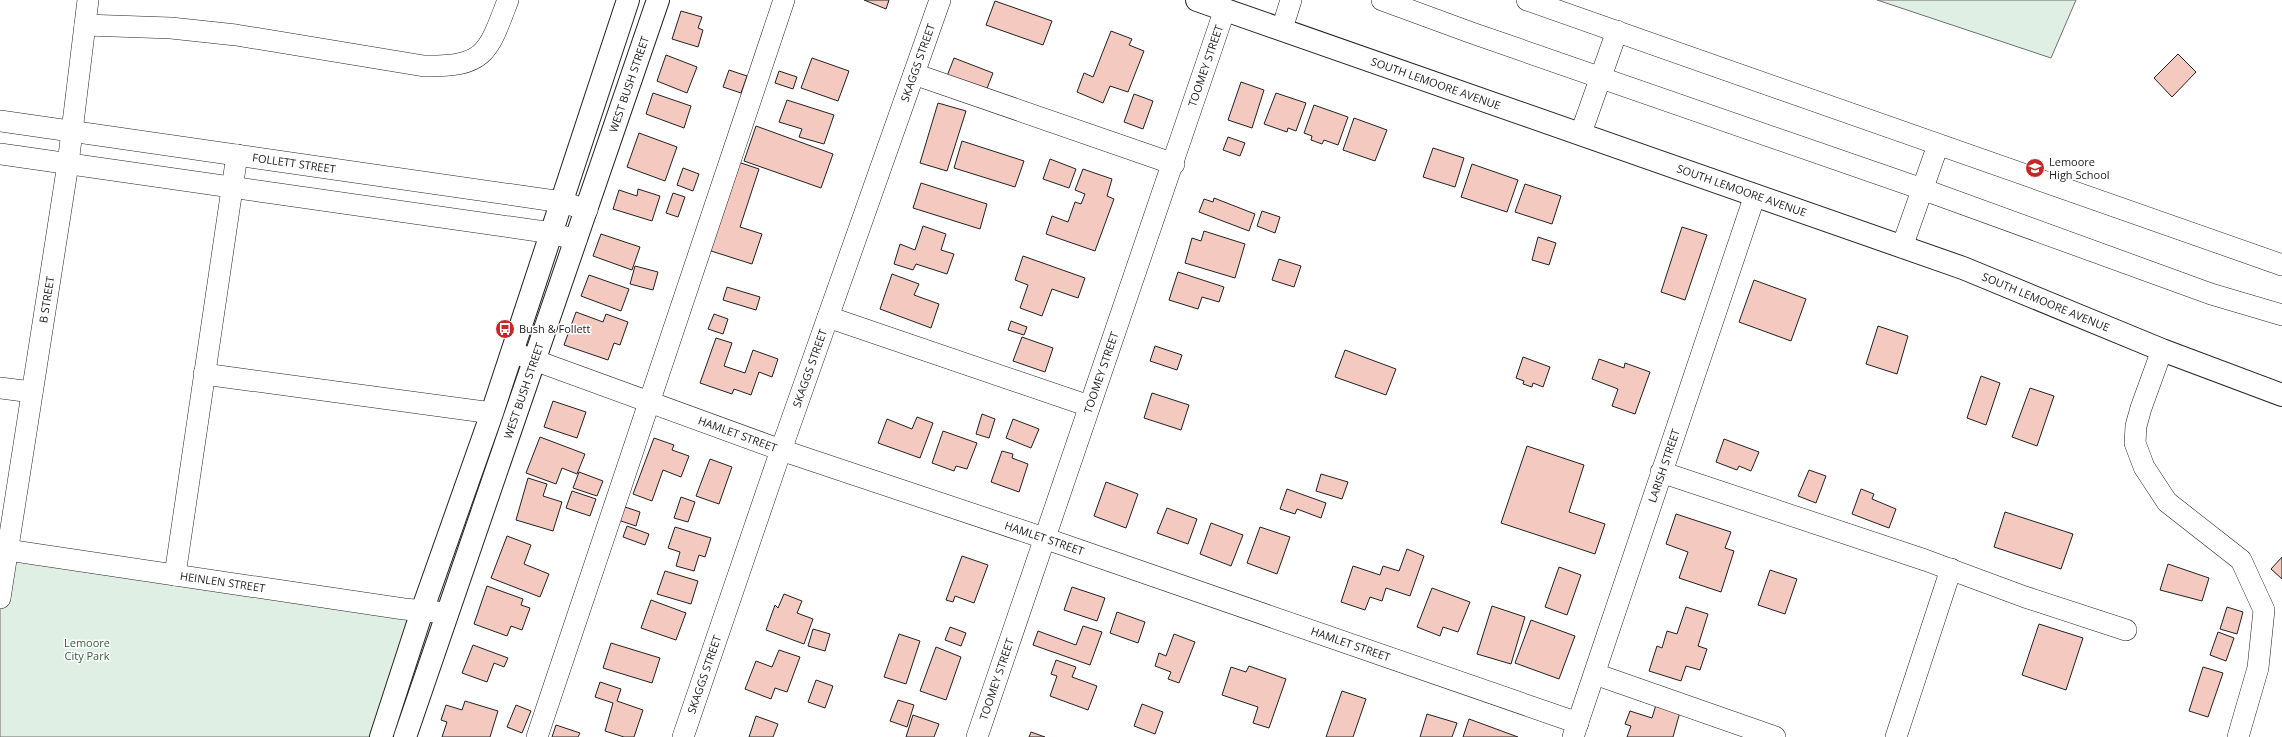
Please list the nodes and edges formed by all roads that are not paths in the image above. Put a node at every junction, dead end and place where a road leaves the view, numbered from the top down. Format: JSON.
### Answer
{"nodes":[{"id":1,"x":88,"y":0,"type":"edge"},
{"id":2,"x":508,"y":0,"type":"edge"},
{"id":3,"x":628,"y":0,"type":"edge"},
{"id":4,"x":658,"y":0,"type":"edge"},
{"id":5,"x":784,"y":0,"type":"edge"},
{"id":6,"x":940,"y":0,"type":"edge"},
{"id":7,"x":1197,"y":0,"type":"edge"},
{"id":8,"x":1291,"y":0,"type":"edge"},
{"id":9,"x":1382,"y":0,"type":"edge"},
{"id":10,"x":1526,"y":0,"type":"edge"},
{"id":11,"x":1225,"y":9,"type":"junction"},
{"id":12,"x":85,"y":24,"type":"junction"},
{"id":13,"x":1282,"y":29,"type":"junction"},
{"id":14,"x":1617,"y":31,"type":"junction"},
{"id":15,"x":914,"y":74,"type":"junction"},
{"id":16,"x":1601,"y":76,"type":"junction"},
{"id":17,"x":0,"y":121,"type":"edge"},
{"id":18,"x":73,"y":130,"type":"junction"},
{"id":19,"x":1581,"y":133,"type":"junction"},
{"id":20,"x":1938,"y":145,"type":"junction"},
{"id":21,"x":0,"y":154,"type":"edge"},
{"id":22,"x":237,"y":155,"type":"junction"},
{"id":23,"x":68,"y":164,"type":"junction"},
{"id":24,"x":1174,"y":164,"type":"junction"},
{"id":25,"x":231,"y":187,"type":"junction"},
{"id":26,"x":1922,"y":189,"type":"junction"},
{"id":27,"x":1755,"y":195,"type":"junction"},
{"id":28,"x":562,"y":202,"type":"junction"},
{"id":29,"x":587,"y":210,"type":"junction"},
{"id":30,"x":552,"y":233,"type":"junction"},
{"id":31,"x":576,"y":240,"type":"junction"},
{"id":32,"x":1902,"y":247,"type":"junction"},
{"id":33,"x":2282,"y":265,"type":"edge"},
{"id":34,"x":2282,"y":315,"type":"edge"},
{"id":35,"x":828,"y":317,"type":"junction"},
{"id":36,"x":2162,"y":350,"type":"junction"},
{"id":37,"x":512,"y":352,"type":"junction"},
{"id":38,"x":536,"y":360,"type":"junction"},
{"id":39,"x":204,"y":374,"type":"junction"},
{"id":40,"x":0,"y":388,"type":"edge"},
{"id":41,"x":32,"y":392,"type":"junction"},
{"id":42,"x":2282,"y":395,"type":"edge"},
{"id":43,"x":649,"y":401,"type":"junction"},
{"id":44,"x":1089,"y":406,"type":"junction"},
{"id":45,"x":492,"y":413,"type":"junction"},
{"id":46,"x":781,"y":450,"type":"junction"},
{"id":47,"x":1661,"y":472,"type":"junction"},
{"id":48,"x":1044,"y":538,"type":"junction"},
{"id":49,"x":4,"y":550,"type":"edge"},
{"id":50,"x":1951,"y":569,"type":"junction"},
{"id":51,"x":175,"y":575,"type":"junction"},
{"id":52,"x":0,"y":598,"type":"edge"},
{"id":53,"x":422,"y":611,"type":"junction"},
{"id":54,"x":446,"y":613,"type":"junction"},
{"id":55,"x":2126,"y":630,"type":"dead end"},
{"id":56,"x":1595,"y":674,"type":"junction"},
{"id":57,"x":1576,"y":730,"type":"edge"},
{"id":58,"x":381,"y":737,"type":"edge"},
{"id":59,"x":405,"y":737,"type":"edge"},
{"id":60,"x":537,"y":737,"type":"edge"},
{"id":61,"x":683,"y":737,"type":"edge"},
{"id":62,"x":977,"y":737,"type":"edge"},
{"id":63,"x":1775,"y":737,"type":"edge"},
{"id":64,"x":1896,"y":737,"type":"edge"},
{"id":65,"x":2238,"y":737,"type":"edge"}],
"edges":[{"from":1,"to":12,"type":"street","name":"B STREET"},
{"from":2,"to":12,"type":"street"},
{"from":3,"to":28,"type":"main road"},
{"from":4,"to":29,"type":"main road","name":"WEST BUSH STREET"},
{"from":5,"to":43,"type":"street"},
{"from":6,"to":15,"type":"street","name":"SKAGGS STREET"},
{"from":7,"to":11,"type":"main road","name":"SOUTH LEMOORE AVENUE"},
{"from":8,"to":13,"type":"street"},
{"from":9,"to":16,"type":"street"},
{"from":10,"to":14,"type":"street"},
{"from":11,"to":13,"type":"main road","name":"SOUTH LEMOORE AVENUE"},
{"from":11,"to":24,"type":"street","name":"TOOMEY STREET"},
{"from":12,"to":18,"type":"street","name":"B STREET"},
{"from":13,"to":19,"type":"main road","name":"SOUTH LEMOORE AVENUE"},
{"from":14,"to":16,"type":"street"},
{"from":14,"to":20,"type":"street"},
{"from":15,"to":24,"type":"street"},
{"from":15,"to":35,"type":"street","name":"SKAGGS STREET"},
{"from":16,"to":19,"type":"street"},
{"from":16,"to":26,"type":"street"},
{"from":17,"to":18,"type":"street","name":"FOLLETT STREET"},
{"from":18,"to":22,"type":"street","name":"FOLLETT STREET"},
{"from":18,"to":23,"type":"street","name":"B STREET"},
{"from":19,"to":27,"type":"main road","name":"SOUTH LEMOORE AVENUE"},
{"from":20,"to":26,"type":"street"},
{"from":20,"to":33,"type":"street"},
{"from":21,"to":23,"type":"street"},
{"from":22,"to":25,"type":"street"},
{"from":22,"to":28,"type":"street","name":"FOLLETT STREET"},
{"from":23,"to":25,"type":"street"},
{"from":23,"to":41,"type":"street","name":"B STREET"},
{"from":24,"to":44,"type":"street","name":"TOOMEY STREET"},
{"from":25,"to":30,"type":"street"},
{"from":25,"to":39,"type":"street"},
{"from":26,"to":32,"type":"street"},
{"from":26,"to":34,"type":"street"},
{"from":27,"to":32,"type":"main road","name":"SOUTH LEMOORE AVENUE"},
{"from":27,"to":47,"type":"street","name":"LARISH STREET"},
{"from":28,"to":29,"type":"street","name":"FOLLETT STREET"},
{"from":28,"to":30,"type":"main road"},
{"from":29,"to":31,"type":"main road","name":"WEST BUSH STREET"},
{"from":30,"to":31,"type":"street"},
{"from":30,"to":37,"type":"main road"},
{"from":31,"to":38,"type":"main road","name":"WEST BUSH STREET"},
{"from":32,"to":36,"type":"main road","name":"SOUTH LEMOORE AVENUE"},
{"from":35,"to":44,"type":"street"},
{"from":35,"to":46,"type":"street","name":"SKAGGS STREET"},
{"from":36,"to":42,"type":"main road","name":"SOUTH LEMOORE AVENUE"},
{"from":36,"to":65,"type":"street"},
{"from":37,"to":38,"type":"street","name":"HAMLET STREET"},
{"from":37,"to":45,"type":"main road"},
{"from":38,"to":43,"type":"street","name":"HAMLET STREET"},
{"from":38,"to":54,"type":"main road","name":"WEST BUSH STREET"},
{"from":39,"to":45,"type":"street"},
{"from":39,"to":51,"type":"street"},
{"from":40,"to":41,"type":"street"},
{"from":41,"to":49,"type":"street","name":"B STREET"},
{"from":43,"to":46,"type":"street","name":"HAMLET STREET"},
{"from":43,"to":60,"type":"street"},
{"from":44,"to":48,"type":"street","name":"TOOMEY STREET"},
{"from":45,"to":53,"type":"main road"},
{"from":46,"to":48,"type":"street","name":"HAMLET STREET"},
{"from":46,"to":61,"type":"street","name":"SKAGGS STREET"},
{"from":47,"to":50,"type":"street"},
{"from":47,"to":56,"type":"street","name":"LARISH STREET"},
{"from":48,"to":57,"type":"street","name":"HAMLET STREET"},
{"from":48,"to":62,"type":"street","name":"TOOMEY STREET"},
{"from":49,"to":51,"type":"street","name":"HEINLEN STREET"},
{"from":49,"to":52,"type":"street","name":"B STREET"},
{"from":50,"to":55,"type":"street"},
{"from":50,"to":64,"type":"street"},
{"from":51,"to":53,"type":"street","name":"HEINLEN STREET"},
{"from":53,"to":54,"type":"street","name":"HEINLEN STREET"},
{"from":53,"to":58,"type":"main road"},
{"from":54,"to":59,"type":"main road","name":"WEST BUSH STREET"},
{"from":56,"to":57,"type":"street","name":"LARISH STREET"},
{"from":56,"to":63,"type":"street"}]}
